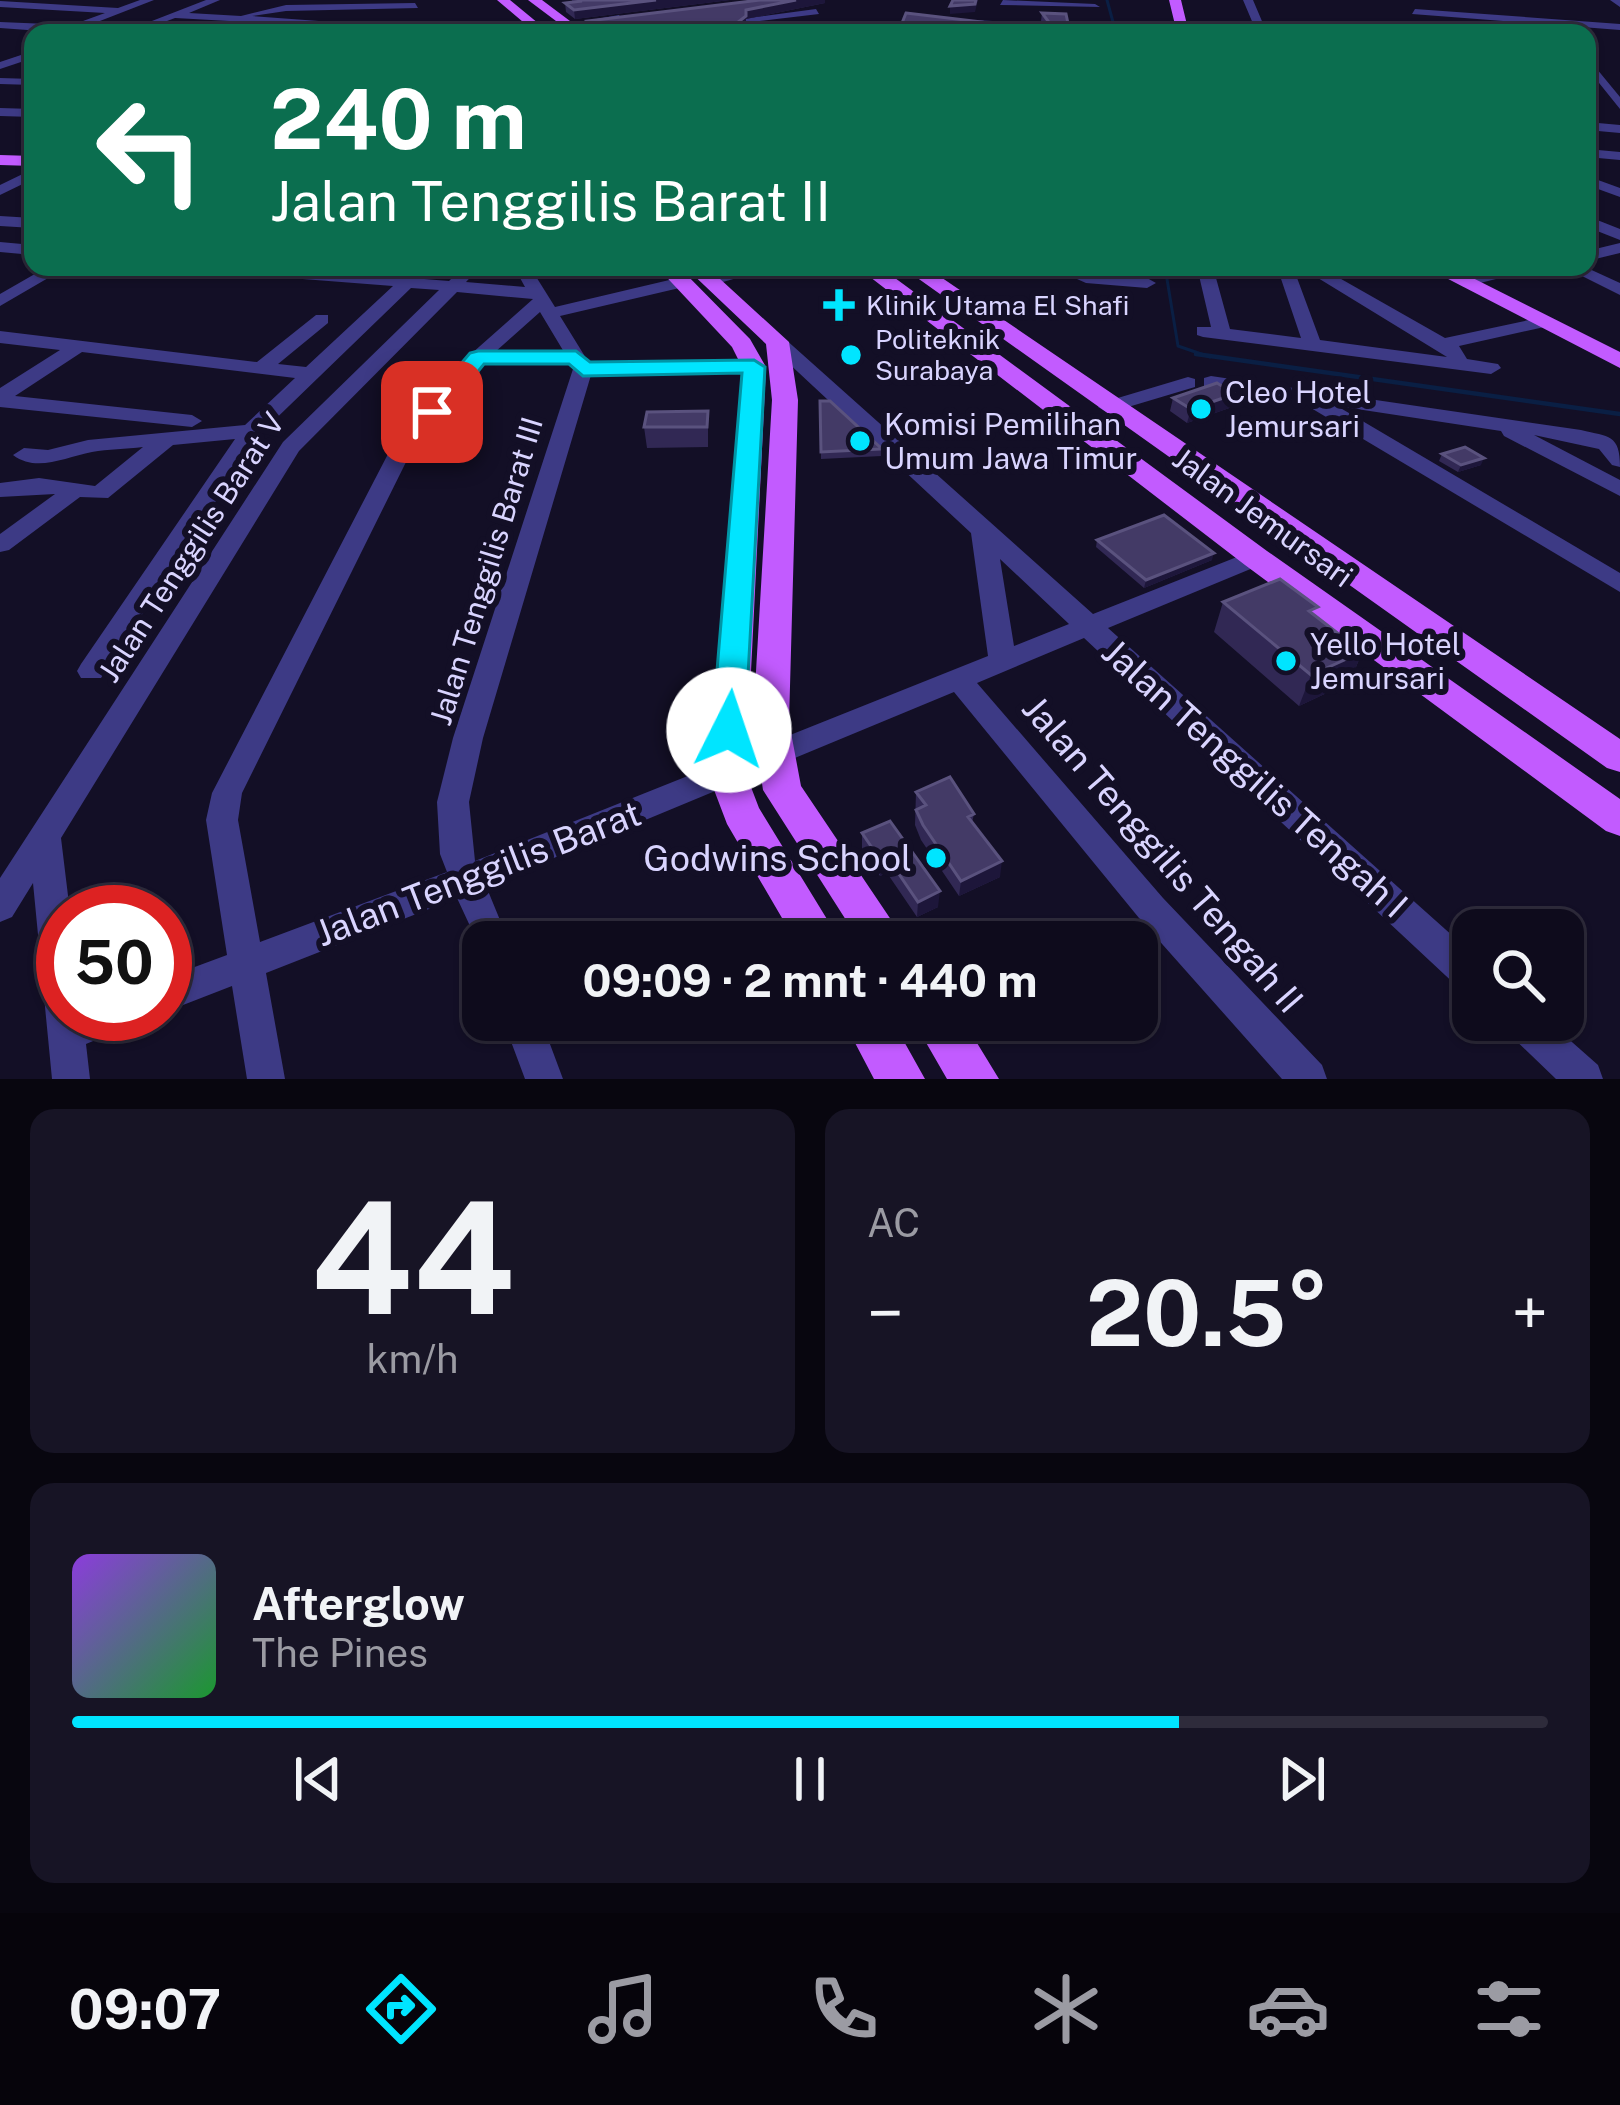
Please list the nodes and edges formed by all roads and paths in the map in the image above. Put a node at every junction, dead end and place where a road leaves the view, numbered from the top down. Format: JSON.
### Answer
{"nodes":[{"id":1,"x":70,"y":0,"type":"edge"},
{"id":2,"x":149,"y":0,"type":"edge"},
{"id":3,"x":214,"y":0,"type":"edge"},
{"id":4,"x":503,"y":0,"type":"edge"},
{"id":5,"x":534,"y":0,"type":"edge"},
{"id":6,"x":825,"y":0,"type":"edge"},
{"id":7,"x":1421,"y":0,"type":"edge"},
{"id":8,"x":1004,"y":2,"type":"edge"},
{"id":9,"x":412,"y":3,"type":"edge"},
{"id":10,"x":1489,"y":3,"type":"edge"},
{"id":11,"x":0,"y":4,"type":"edge"},
{"id":12,"x":619,"y":4,"type":"edge"},
{"id":13,"x":47,"y":7,"type":"junction"},
{"id":14,"x":1095,"y":9,"type":"edge"},
{"id":15,"x":1583,"y":10,"type":"dead end"},
{"id":16,"x":119,"y":11,"type":"junction"},
{"id":17,"x":816,"y":12,"type":"junction"},
{"id":18,"x":1415,"y":12,"type":"junction"},
{"id":19,"x":173,"y":15,"type":"junction"},
{"id":20,"x":999,"y":17,"type":"dead end"},
{"id":21,"x":1496,"y":18,"type":"junction"},
{"id":22,"x":238,"y":19,"type":"junction"},
{"id":23,"x":88,"y":22,"type":"junction"},
{"id":24,"x":2,"y":24,"type":"edge"},
{"id":25,"x":83,"y":24,"type":"edge"},
{"id":26,"x":150,"y":24,"type":"edge"},
{"id":27,"x":314,"y":24,"type":"edge"},
{"id":28,"x":435,"y":24,"type":"edge"},
{"id":29,"x":533,"y":24,"type":"edge"},
{"id":30,"x":567,"y":24,"type":"edge"},
{"id":31,"x":598,"y":24,"type":"edge"},
{"id":32,"x":713,"y":24,"type":"edge"},
{"id":33,"x":809,"y":24,"type":"edge"},
{"id":34,"x":1406,"y":24,"type":"edge"},
{"id":35,"x":1581,"y":24,"type":"edge"},
{"id":36,"x":1594,"y":24,"type":"edge"},
{"id":37,"x":1596,"y":72,"type":"edge"},
{"id":38,"x":1603,"y":102,"type":"dead end"},
{"id":39,"x":1619,"y":104,"type":"edge"},
{"id":40,"x":43,"y":276,"type":"edge"},
{"id":41,"x":366,"y":276,"type":"edge"},
{"id":42,"x":463,"y":276,"type":"edge"},
{"id":43,"x":528,"y":276,"type":"edge"},
{"id":44,"x":674,"y":276,"type":"edge"},
{"id":45,"x":697,"y":276,"type":"edge"},
{"id":46,"x":699,"y":276,"type":"edge"},
{"id":47,"x":879,"y":276,"type":"edge"},
{"id":48,"x":925,"y":276,"type":"edge"},
{"id":49,"x":1081,"y":276,"type":"edge"},
{"id":50,"x":1206,"y":276,"type":"edge"},
{"id":51,"x":1288,"y":276,"type":"edge"},
{"id":52,"x":1324,"y":276,"type":"edge"},
{"id":53,"x":1453,"y":276,"type":"edge"},
{"id":54,"x":1493,"y":276,"type":"edge"},
{"id":55,"x":1591,"y":276,"type":"edge"},
{"id":56,"x":1147,"y":282,"type":"edge"},
{"id":57,"x":1464,"y":282,"type":"junction"},
{"id":58,"x":405,"y":284,"type":"junction"},
{"id":59,"x":451,"y":289,"type":"junction"},
{"id":60,"x":1620,"y":290,"type":"edge"},
{"id":61,"x":2,"y":299,"type":"edge"},
{"id":62,"x":544,"y":302,"type":"junction"},
{"id":63,"x":39,"y":303,"type":"dead end"},
{"id":64,"x":322,"y":319,"type":"dead end"},
{"id":65,"x":1543,"y":322,"type":"junction"},
{"id":66,"x":0,"y":337,"type":"edge"},
{"id":67,"x":777,"y":342,"type":"junction"},
{"id":68,"x":1312,"y":344,"type":"junction"},
{"id":69,"x":1443,"y":344,"type":"junction"},
{"id":70,"x":79,"y":346,"type":"junction"},
{"id":71,"x":478,"y":358,"type":"junction"},
{"id":72,"x":1620,"y":361,"type":"edge"},
{"id":73,"x":1457,"y":362,"type":"junction"},
{"id":74,"x":580,"y":363,"type":"junction"},
{"id":75,"x":754,"y":367,"type":"junction"},
{"id":76,"x":1491,"y":368,"type":"dead end"},
{"id":77,"x":260,"y":369,"type":"junction"},
{"id":78,"x":313,"y":374,"type":"junction"},
{"id":79,"x":1306,"y":396,"type":"junction"},
{"id":80,"x":0,"y":399,"type":"edge"},
{"id":81,"x":1108,"y":406,"type":"junction"},
{"id":82,"x":128,"y":417,"type":"junction"},
{"id":83,"x":192,"y":421,"type":"dead end"},
{"id":84,"x":1495,"y":424,"type":"junction"},
{"id":85,"x":251,"y":431,"type":"junction"},
{"id":86,"x":168,"y":438,"type":"junction"},
{"id":87,"x":88,"y":446,"type":"junction"},
{"id":88,"x":23,"y":455,"type":"dead end"},
{"id":89,"x":1620,"y":460,"type":"edge"},
{"id":90,"x":1620,"y":489,"type":"edge"},
{"id":91,"x":0,"y":490,"type":"edge"},
{"id":92,"x":75,"y":490,"type":"junction"},
{"id":93,"x":982,"y":531,"type":"junction"},
{"id":94,"x":0,"y":545,"type":"edge"},
{"id":95,"x":1256,"y":557,"type":"junction"},
{"id":96,"x":1620,"y":584,"type":"edge"},
{"id":97,"x":1090,"y":627,"type":"junction"},
{"id":98,"x":1003,"y":662,"type":"junction"},
{"id":99,"x":91,"y":671,"type":"dead end"},
{"id":100,"x":959,"y":680,"type":"junction"},
{"id":101,"x":774,"y":752,"type":"junction"},
{"id":102,"x":1620,"y":758,"type":"edge"},
{"id":103,"x":727,"y":774,"type":"junction"},
{"id":104,"x":1620,"y":820,"type":"edge"},
{"id":105,"x":45,"y":836,"type":"junction"},
{"id":106,"x":467,"y":879,"type":"junction"},
{"id":107,"x":50,"y":885,"type":"edge"},
{"id":108,"x":0,"y":907,"type":"edge"},
{"id":109,"x":484,"y":921,"type":"edge"},
{"id":110,"x":806,"y":921,"type":"edge"},
{"id":111,"x":870,"y":921,"type":"edge"},
{"id":112,"x":1452,"y":958,"type":"edge"},
{"id":113,"x":246,"y":962,"type":"junction"},
{"id":114,"x":192,"y":983,"type":"edge"},
{"id":115,"x":66,"y":1041,"type":"edge"},
{"id":116,"x":530,"y":1041,"type":"edge"},
{"id":117,"x":878,"y":1041,"type":"edge"},
{"id":118,"x":950,"y":1041,"type":"edge"},
{"id":119,"x":1543,"y":1041,"type":"edge"},
{"id":120,"x":70,"y":1079,"type":"edge"},
{"id":121,"x":266,"y":1079,"type":"edge"},
{"id":122,"x":544,"y":1079,"type":"edge"},
{"id":123,"x":901,"y":1079,"type":"edge"},
{"id":124,"x":975,"y":1079,"type":"edge"},
{"id":125,"x":1308,"y":1079,"type":"edge"},
{"id":126,"x":1584,"y":1079,"type":"edge"}],
"edges":[{"from":1,"to":13,"type":"street"},
{"from":2,"to":16,"type":"street"},
{"from":3,"to":19,"type":"street"},
{"from":4,"to":29,"type":"main road"},
{"from":5,"to":30,"type":"main road"},
{"from":6,"to":17,"type":"street"},
{"from":7,"to":18,"type":"street"},
{"from":8,"to":14,"type":"street"},
{"from":8,"to":20,"type":"street"},
{"from":9,"to":22,"type":"street"},
{"from":9,"to":28,"type":"street"},
{"from":10,"to":21,"type":"street"},
{"from":11,"to":13,"type":"street"},
{"from":12,"to":31,"type":"street"},
{"from":13,"to":16,"type":"street"},
{"from":15,"to":36,"type":"street"},
{"from":16,"to":23,"type":"street"},
{"from":17,"to":32,"type":"street"},
{"from":17,"to":33,"type":"street"},
{"from":18,"to":21,"type":"street"},
{"from":18,"to":34,"type":"street"},
{"from":19,"to":22,"type":"street"},
{"from":19,"to":26,"type":"street"},
{"from":21,"to":35,"type":"street"},
{"from":22,"to":27,"type":"street"},
{"from":23,"to":24,"type":"street"},
{"from":23,"to":25,"type":"street"},
{"from":37,"to":39,"type":"street"},
{"from":38,"to":39,"type":"street"},
{"from":40,"to":61,"type":"street"},
{"from":41,"to":58,"type":"street"},
{"from":42,"to":59,"type":"street","name":"Jalan Tenggilis Barat V"},
{"from":43,"to":62,"type":"street"},
{"from":44,"to":62,"type":"street"},
{"from":45,"to":75,"type":"main road"},
{"from":46,"to":67,"type":"main road"},
{"from":47,"to":95,"type":"main road","name":"Jalan Jemursari"},
{"from":48,"to":81,"type":"main road","name":"Jalan Jemursari"},
{"from":49,"to":56,"type":"street"},
{"from":50,"to":68,"type":"street"},
{"from":51,"to":68,"type":"street"},
{"from":52,"to":69,"type":"street"},
{"from":53,"to":57,"type":"main road"},
{"from":54,"to":57,"type":"street"},
{"from":55,"to":60,"type":"street"},
{"from":57,"to":65,"type":"main road"},
{"from":58,"to":59,"type":"street"},
{"from":58,"to":78,"type":"street"},
{"from":59,"to":62,"type":"street"},
{"from":59,"to":105,"type":"street","name":"Jalan Tenggilis Barat V"},
{"from":61,"to":63,"type":"street"},
{"from":62,"to":71,"type":"street"},
{"from":62,"to":74,"type":"street"},
{"from":64,"to":77,"type":"street"},
{"from":65,"to":69,"type":"street"},
{"from":65,"to":72,"type":"main road"},
{"from":66,"to":70,"type":"street"},
{"from":67,"to":93,"type":"street","name":"Jalan Tenggilis Tengah I"},
{"from":67,"to":101,"type":"main road"},
{"from":68,"to":73,"type":"street"},
{"from":69,"to":73,"type":"street"},
{"from":70,"to":77,"type":"street"},
{"from":70,"to":80,"type":"street"},
{"from":71,"to":74,"type":"street"},
{"from":71,"to":113,"type":"street"},
{"from":73,"to":76,"type":"street"},
{"from":74,"to":75,"type":"street"},
{"from":74,"to":106,"type":"street","name":"Jalan Tenggilis Barat III"},
{"from":75,"to":103,"type":"main road"},
{"from":77,"to":78,"type":"street"},
{"from":78,"to":85,"type":"street"},
{"from":79,"to":81,"type":"street"},
{"from":79,"to":84,"type":"street"},
{"from":79,"to":96,"type":"street"},
{"from":80,"to":82,"type":"street"},
{"from":81,"to":102,"type":"main road","name":"Jalan Jemursari"},
{"from":82,"to":83,"type":"street"},
{"from":82,"to":87,"type":"street"},
{"from":84,"to":89,"type":"street"},
{"from":84,"to":90,"type":"street"},
{"from":85,"to":86,"type":"street"},
{"from":85,"to":99,"type":"street"},
{"from":86,"to":87,"type":"street"},
{"from":86,"to":92,"type":"street"},
{"from":87,"to":88,"type":"street"},
{"from":91,"to":92,"type":"street"},
{"from":92,"to":94,"type":"street"},
{"from":93,"to":97,"type":"street","name":"Jalan Tenggilis Tengah I"},
{"from":93,"to":98,"type":"street"},
{"from":95,"to":97,"type":"street","name":"Jalan Tenggilis Barat"},
{"from":95,"to":104,"type":"main road","name":"Jalan Jemursari"},
{"from":97,"to":98,"type":"street","name":"Jalan Tenggilis Barat"},
{"from":97,"to":112,"type":"street","name":"Jalan Tenggilis Tengah I"},
{"from":98,"to":100,"type":"street","name":"Jalan Tenggilis Barat"},
{"from":100,"to":101,"type":"street","name":"Jalan Tenggilis Barat"},
{"from":100,"to":125,"type":"street","name":"Jalan Tenggilis Tengah II"},
{"from":101,"to":103,"type":"street","name":"Jalan Tenggilis Barat"},
{"from":101,"to":111,"type":"main road"},
{"from":103,"to":106,"type":"street","name":"Jalan Tenggilis Barat"},
{"from":103,"to":110,"type":"main road"},
{"from":105,"to":107,"type":"street"},
{"from":105,"to":108,"type":"street","name":"Jalan Tenggilis Barat V"},
{"from":106,"to":109,"type":"street","name":"Jalan Tenggilis Barat III"},
{"from":106,"to":113,"type":"street","name":"Jalan Tenggilis Barat"},
{"from":113,"to":114,"type":"street","name":"Jalan Tenggilis Barat"},
{"from":113,"to":121,"type":"street"},
{"from":115,"to":120,"type":"street"},
{"from":116,"to":122,"type":"street"},
{"from":117,"to":123,"type":"main road"},
{"from":118,"to":124,"type":"main road"},
{"from":119,"to":126,"type":"street"}]}
